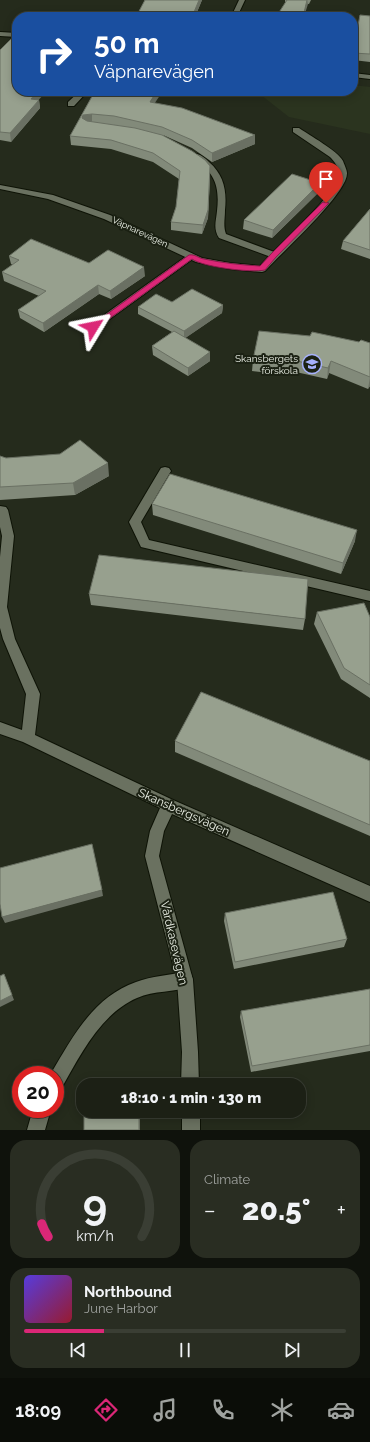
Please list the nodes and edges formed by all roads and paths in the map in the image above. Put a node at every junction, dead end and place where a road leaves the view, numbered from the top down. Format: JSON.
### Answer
{"nodes":[{"id":1,"x":242,"y":0,"type":"edge"},
{"id":2,"x":236,"y":12,"type":"edge"},
{"id":3,"x":0,"y":34,"type":"edge"},
{"id":4,"x":12,"y":35,"type":"edge"},
{"id":5,"x":358,"y":76,"type":"edge"},
{"id":6,"x":370,"y":77,"type":"edge"},
{"id":7,"x":79,"y":96,"type":"edge"},
{"id":8,"x":71,"y":104,"type":"dead end"},
{"id":9,"x":296,"y":130,"type":"dead end"},
{"id":10,"x":187,"y":151,"type":"edge"},
{"id":11,"x":0,"y":187,"type":"edge"},
{"id":12,"x":274,"y":255,"type":"junction"},
{"id":13,"x":192,"y":256,"type":"junction"},
{"id":14,"x":93,"y":327,"type":"dead end"},
{"id":15,"x":165,"y":471,"type":"dead end"},
{"id":16,"x":2,"y":510,"type":"dead end"},
{"id":17,"x":370,"y":596,"type":"edge"},
{"id":18,"x":0,"y":728,"type":"edge"},
{"id":19,"x":28,"y":738,"type":"junction"},
{"id":20,"x":168,"y":805,"type":"junction"},
{"id":21,"x":370,"y":894,"type":"edge"},
{"id":22,"x":185,"y":980,"type":"junction"},
{"id":23,"x":64,"y":1067,"type":"edge"},
{"id":24,"x":190,"y":1078,"type":"edge"},
{"id":25,"x":39,"y":1118,"type":"edge"},
{"id":26,"x":191,"y":1118,"type":"edge"},
{"id":27,"x":36,"y":1130,"type":"edge"},
{"id":28,"x":191,"y":1130,"type":"edge"}],
"edges":[{"from":1,"to":2,"type":"street"},
{"from":3,"to":4,"type":"street"},
{"from":5,"to":6,"type":"street"},
{"from":7,"to":8,"type":"street"},
{"from":9,"to":12,"type":"street","name":"Väpnarevägen"},
{"from":10,"to":12,"type":"street"},
{"from":11,"to":13,"type":"street","name":"Väpnarevägen"},
{"from":12,"to":13,"type":"street","name":"Väpnarevägen"},
{"from":13,"to":14,"type":"street"},
{"from":15,"to":17,"type":"street"},
{"from":16,"to":19,"type":"street"},
{"from":18,"to":19,"type":"street","name":"Skansbergsvägen"},
{"from":19,"to":20,"type":"street","name":"Skansbergsvägen"},
{"from":20,"to":21,"type":"street","name":"Skansbergsvägen"},
{"from":20,"to":22,"type":"street","name":"Vårdkasevägen"},
{"from":22,"to":23,"type":"street"},
{"from":22,"to":24,"type":"street","name":"Vårdkasevägen"},
{"from":25,"to":27,"type":"street"},
{"from":26,"to":28,"type":"street"}]}
